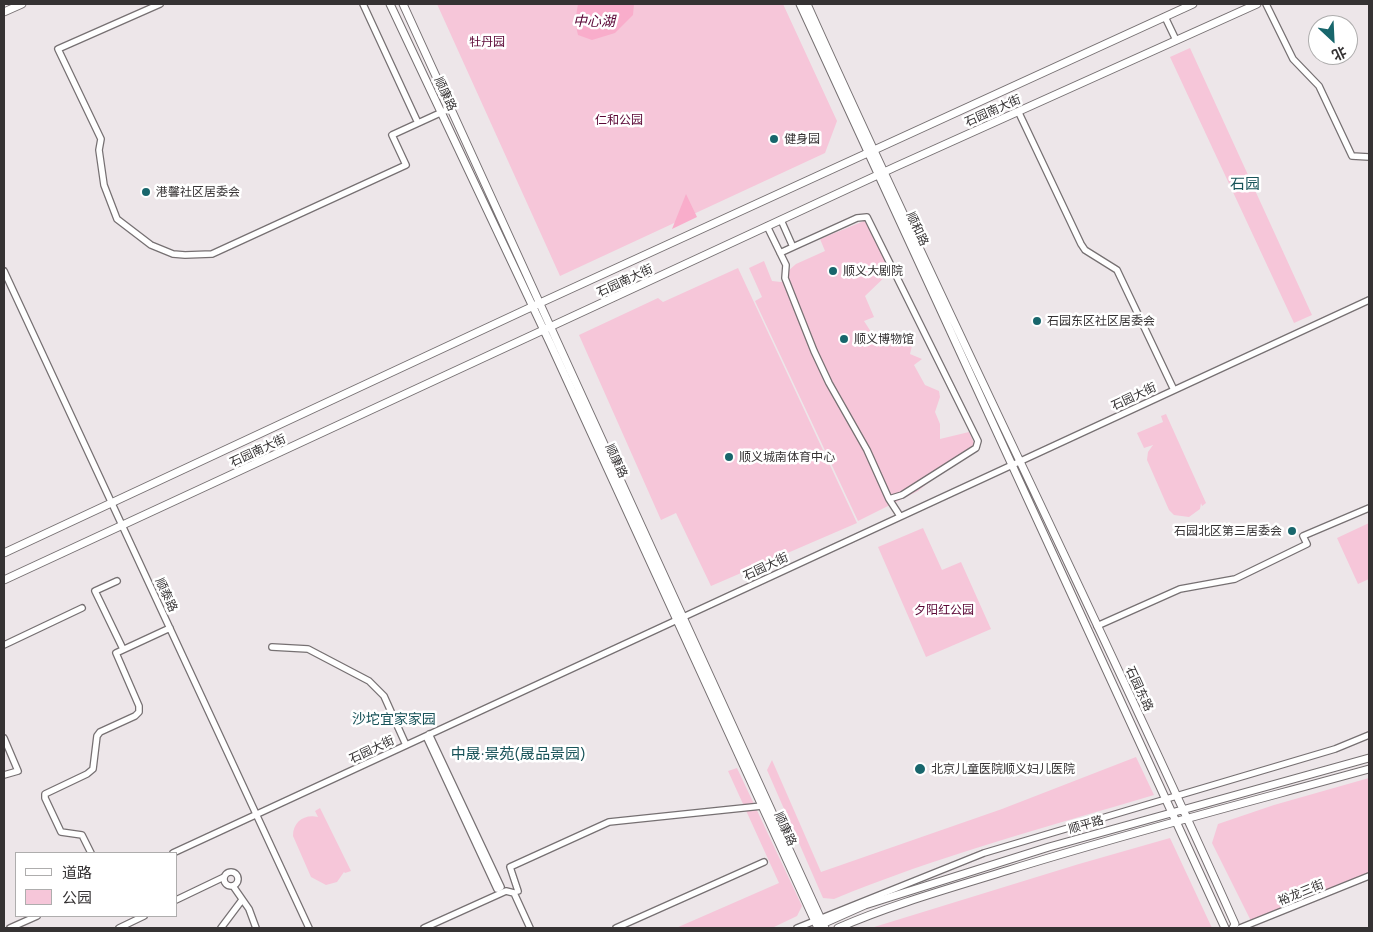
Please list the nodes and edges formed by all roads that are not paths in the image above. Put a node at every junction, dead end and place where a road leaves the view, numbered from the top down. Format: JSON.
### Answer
{"nodes":[{"id":1,"x":22,"y":4,"type":"edge"},
{"id":2,"x":160,"y":4,"type":"edge"},
{"id":3,"x":364,"y":4,"type":"edge"},
{"id":4,"x":390,"y":4,"type":"edge"},
{"id":5,"x":403,"y":4,"type":"edge"},
{"id":6,"x":800,"y":4,"type":"edge"},
{"id":7,"x":807,"y":4,"type":"edge"},
{"id":8,"x":1193,"y":4,"type":"edge"},
{"id":9,"x":1258,"y":4,"type":"edge"},
{"id":10,"x":1266,"y":4,"type":"edge"},
{"id":11,"x":4,"y":12,"type":"edge"},
{"id":12,"x":1165,"y":17,"type":"junction"},
{"id":13,"x":1176,"y":40,"type":"junction"},
{"id":14,"x":451,"y":108,"type":"junction"},
{"id":15,"x":1019,"y":112,"type":"junction"},
{"id":16,"x":442,"y":113,"type":"junction"},
{"id":17,"x":418,"y":123,"type":"junction"},
{"id":18,"x":872,"y":152,"type":"junction"},
{"id":19,"x":1369,"y":157,"type":"edge"},
{"id":20,"x":882,"y":173,"type":"junction"},
{"id":21,"x":781,"y":220,"type":"junction"},
{"id":22,"x":767,"y":226,"type":"junction"},
{"id":23,"x":793,"y":247,"type":"junction"},
{"id":24,"x":780,"y":253,"type":"junction"},
{"id":25,"x":4,"y":271,"type":"edge"},
{"id":26,"x":1369,"y":300,"type":"edge"},
{"id":27,"x":540,"y":303,"type":"junction"},
{"id":28,"x":532,"y":307,"type":"junction"},
{"id":29,"x":551,"y":328,"type":"junction"},
{"id":30,"x":544,"y":332,"type":"junction"},
{"id":31,"x":1174,"y":390,"type":"junction"},
{"id":32,"x":1019,"y":462,"type":"junction"},
{"id":33,"x":1011,"y":465,"type":"junction"},
{"id":34,"x":902,"y":495,"type":"junction"},
{"id":35,"x":889,"y":499,"type":"junction"},
{"id":36,"x":113,"y":503,"type":"junction"},
{"id":37,"x":1369,"y":508,"type":"edge"},
{"id":38,"x":901,"y":515,"type":"junction"},
{"id":39,"x":123,"y":526,"type":"junction"},
{"id":40,"x":4,"y":553,"type":"edge"},
{"id":41,"x":4,"y":580,"type":"edge"},
{"id":42,"x":117,"y":581,"type":"dead end"},
{"id":43,"x":82,"y":608,"type":"dead end"},
{"id":44,"x":679,"y":618,"type":"junction"},
{"id":45,"x":1097,"y":626,"type":"junction"},
{"id":46,"x":170,"y":628,"type":"junction"},
{"id":47,"x":4,"y":645,"type":"edge"},
{"id":48,"x":272,"y":647,"type":"dead end"},
{"id":49,"x":123,"y":649,"type":"junction"},
{"id":50,"x":427,"y":735,"type":"junction"},
{"id":51,"x":1369,"y":735,"type":"edge"},
{"id":52,"x":4,"y":738,"type":"edge"},
{"id":53,"x":406,"y":745,"type":"junction"},
{"id":54,"x":1369,"y":758,"type":"edge"},
{"id":55,"x":1369,"y":768,"type":"edge"},
{"id":56,"x":4,"y":775,"type":"edge"},
{"id":57,"x":1177,"y":796,"type":"junction"},
{"id":58,"x":1166,"y":799,"type":"junction"},
{"id":59,"x":762,"y":806,"type":"junction"},
{"id":60,"x":1183,"y":810,"type":"junction"},
{"id":61,"x":1172,"y":813,"type":"junction"},
{"id":62,"x":256,"y":814,"type":"junction"},
{"id":63,"x":1188,"y":819,"type":"junction"},
{"id":64,"x":1176,"y":822,"type":"junction"},
{"id":65,"x":90,"y":852,"type":"edge"},
{"id":66,"x":174,"y":852,"type":"edge"},
{"id":67,"x":764,"y":862,"type":"dead end"},
{"id":68,"x":1369,"y":876,"type":"edge"},
{"id":69,"x":224,"y":877,"type":"junction"},
{"id":70,"x":233,"y":886,"type":"junction"},
{"id":71,"x":499,"y":888,"type":"dead end"},
{"id":72,"x":518,"y":890,"type":"dead end"},
{"id":73,"x":178,"y":899,"type":"edge"},
{"id":74,"x":242,"y":900,"type":"junction"},
{"id":75,"x":36,"y":917,"type":"edge"},
{"id":76,"x":142,"y":917,"type":"edge"},
{"id":77,"x":819,"y":925,"type":"edge"},
{"id":78,"x":10,"y":928,"type":"edge"},
{"id":79,"x":119,"y":928,"type":"edge"},
{"id":80,"x":221,"y":928,"type":"edge"},
{"id":81,"x":256,"y":928,"type":"edge"},
{"id":82,"x":309,"y":928,"type":"edge"},
{"id":83,"x":424,"y":928,"type":"edge"},
{"id":84,"x":530,"y":928,"type":"edge"},
{"id":85,"x":616,"y":928,"type":"edge"},
{"id":86,"x":797,"y":928,"type":"edge"},
{"id":87,"x":838,"y":928,"type":"edge"},
{"id":88,"x":1226,"y":928,"type":"edge"},
{"id":89,"x":1233,"y":928,"type":"edge"},
{"id":90,"x":1240,"y":928,"type":"edge"}],
"edges":[{"from":1,"to":11,"type":"main road"},
{"from":2,"to":17,"type":"street"},
{"from":3,"to":17,"type":"street"},
{"from":4,"to":16,"type":"main road","name":"顺康路"},
{"from":5,"to":14,"type":"main road","name":"顺康路"},
{"from":6,"to":18,"type":"main road","name":"顺和路"},
{"from":7,"to":18,"type":"main road","name":"顺和路"},
{"from":8,"to":12,"type":"main road","name":"石园南大街"},
{"from":9,"to":13,"type":"main road","name":"石园南大街"},
{"from":10,"to":19,"type":"street"},
{"from":12,"to":13,"type":"street"},
{"from":12,"to":18,"type":"main road","name":"石园南大街"},
{"from":13,"to":15,"type":"main road","name":"石园南大街"},
{"from":14,"to":16,"type":"street"},
{"from":14,"to":27,"type":"main road","name":"顺康路"},
{"from":15,"to":20,"type":"main road","name":"石园南大街"},
{"from":15,"to":31,"type":"street"},
{"from":16,"to":17,"type":"street"},
{"from":16,"to":28,"type":"main road","name":"顺康路"},
{"from":18,"to":20,"type":"main road","name":"顺和路"},
{"from":18,"to":27,"type":"main road","name":"石园南大街"},
{"from":20,"to":21,"type":"main road","name":"石园南大街"},
{"from":20,"to":32,"type":"main road","name":"顺和路"},
{"from":20,"to":33,"type":"main road","name":"顺和路"},
{"from":21,"to":22,"type":"main road","name":"石园南大街"},
{"from":21,"to":23,"type":"street"},
{"from":22,"to":24,"type":"street"},
{"from":22,"to":29,"type":"main road","name":"石园南大街"},
{"from":23,"to":24,"type":"street"},
{"from":23,"to":34,"type":"street"},
{"from":24,"to":35,"type":"street"},
{"from":25,"to":36,"type":"street","name":"顺泰路"},
{"from":26,"to":31,"type":"street","name":"石园大街"},
{"from":27,"to":28,"type":"main road","name":"石园南大街"},
{"from":27,"to":29,"type":"main road","name":"顺康路"},
{"from":28,"to":30,"type":"main road","name":"顺康路"},
{"from":28,"to":36,"type":"main road","name":"石园南大街"},
{"from":29,"to":30,"type":"main road","name":"石园南大街"},
{"from":29,"to":44,"type":"main road","name":"顺康路"},
{"from":30,"to":39,"type":"main road","name":"石园南大街"},
{"from":30,"to":44,"type":"main road","name":"顺康路"},
{"from":31,"to":32,"type":"street","name":"石园大街"},
{"from":32,"to":33,"type":"street","name":"石园大街"},
{"from":32,"to":45,"type":"main road","name":"石园东路"},
{"from":33,"to":38,"type":"street","name":"石园大街"},
{"from":33,"to":58,"type":"main road","name":"石园东路"},
{"from":34,"to":35,"type":"street"},
{"from":34,"to":38,"type":"street"},
{"from":35,"to":38,"type":"street"},
{"from":36,"to":39,"type":"street","name":"顺泰路"},
{"from":36,"to":40,"type":"main road","name":"石园南大街"},
{"from":37,"to":45,"type":"street"},
{"from":38,"to":44,"type":"street","name":"石园大街"},
{"from":39,"to":41,"type":"main road","name":"石园南大街"},
{"from":39,"to":46,"type":"street","name":"顺泰路"},
{"from":42,"to":49,"type":"street"},
{"from":43,"to":47,"type":"street"},
{"from":44,"to":50,"type":"street","name":"石园大街"},
{"from":44,"to":59,"type":"main road","name":"顺康路"},
{"from":44,"to":77,"type":"main road","name":"顺康路"},
{"from":45,"to":57,"type":"main road","name":"石园东路"},
{"from":46,"to":49,"type":"street"},
{"from":46,"to":62,"type":"street","name":"顺泰路"},
{"from":48,"to":53,"type":"street"},
{"from":49,"to":65,"type":"street"},
{"from":50,"to":53,"type":"street","name":"石园大街"},
{"from":50,"to":71,"type":"street"},
{"from":51,"to":57,"type":"street"},
{"from":52,"to":56,"type":"street"},
{"from":53,"to":62,"type":"street","name":"石园大街"},
{"from":54,"to":60,"type":"main road","name":"顺平路"},
{"from":55,"to":63,"type":"main road","name":"顺平路"},
{"from":57,"to":58,"type":"street"},
{"from":57,"to":60,"type":"main road","name":"石园东路"},
{"from":58,"to":61,"type":"main road","name":"石园东路"},
{"from":58,"to":77,"type":"street"},
{"from":59,"to":72,"type":"street"},
{"from":59,"to":77,"type":"main road","name":"顺康路"},
{"from":60,"to":61,"type":"main road","name":"顺平路"},
{"from":60,"to":63,"type":"main road","name":"石园东路"},
{"from":61,"to":64,"type":"main road","name":"石园东路"},
{"from":61,"to":77,"type":"main road","name":"顺平路"},
{"from":62,"to":66,"type":"street","name":"石园大街"},
{"from":62,"to":82,"type":"street","name":"顺泰路"},
{"from":63,"to":64,"type":"main road","name":"顺平路"},
{"from":63,"to":89,"type":"main road","name":"石园东路"},
{"from":64,"to":87,"type":"main road","name":"顺平路"},
{"from":64,"to":88,"type":"main road","name":"石园东路"},
{"from":67,"to":85,"type":"street"},
{"from":68,"to":90,"type":"street","name":"裕龙三街"},
{"from":69,"to":70,"type":"street"},
{"from":69,"to":70,"type":"street"},
{"from":69,"to":73,"type":"street"},
{"from":70,"to":74,"type":"street"},
{"from":74,"to":80,"type":"street"},
{"from":74,"to":81,"type":"street"},
{"from":75,"to":78,"type":"street"},
{"from":76,"to":79,"type":"street"},
{"from":77,"to":86,"type":"street"},
{"from":83,"to":84,"type":"street"}]}
